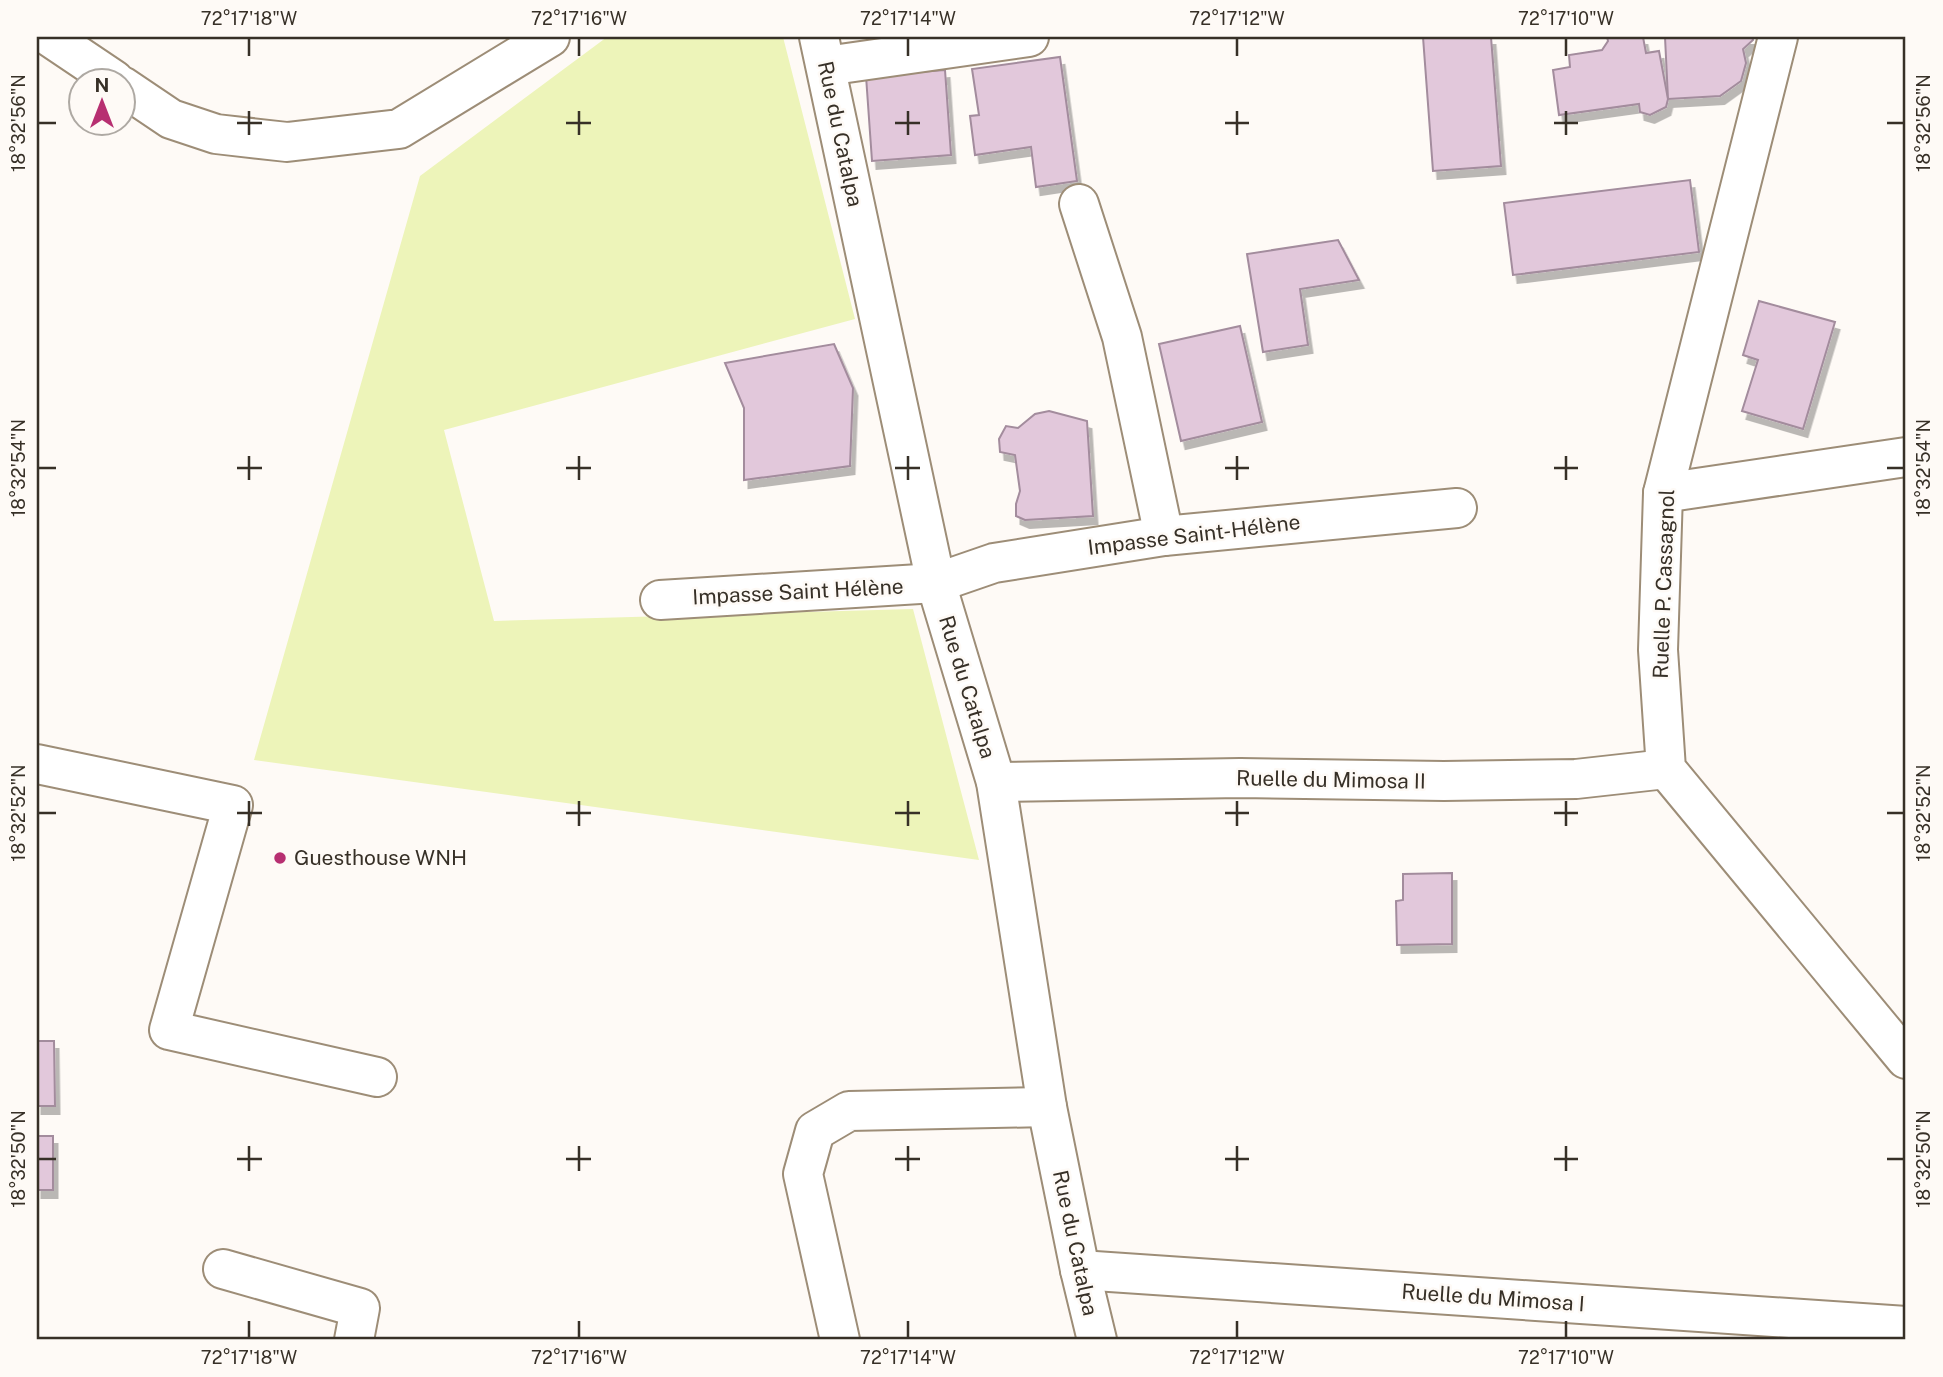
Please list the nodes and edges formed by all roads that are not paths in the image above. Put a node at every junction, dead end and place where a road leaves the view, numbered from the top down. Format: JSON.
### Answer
{"nodes":[{"id":1,"x":50,"y":37,"type":"edge"},
{"id":2,"x":550,"y":37,"type":"edge"},
{"id":3,"x":1029,"y":37,"type":"edge"},
{"id":4,"x":1778,"y":37,"type":"edge"},
{"id":5,"x":822,"y":52,"type":"edge"},
{"id":6,"x":93,"y":66,"type":"edge"},
{"id":7,"x":136,"y":95,"type":"edge"},
{"id":8,"x":1079,"y":204,"type":"dead end"},
{"id":9,"x":1906,"y":457,"type":"edge"},
{"id":10,"x":1663,"y":493,"type":"junction"},
{"id":11,"x":1457,"y":508,"type":"dead end"},
{"id":12,"x":1164,"y":536,"type":"junction"},
{"id":13,"x":936,"y":583,"type":"junction"},
{"id":14,"x":660,"y":600,"type":"dead end"},
{"id":15,"x":37,"y":764,"type":"edge"},
{"id":16,"x":1666,"y":768,"type":"junction"},
{"id":17,"x":996,"y":782,"type":"junction"},
{"id":18,"x":1906,"y":1059,"type":"edge"},
{"id":19,"x":377,"y":1077,"type":"dead end"},
{"id":20,"x":1046,"y":1107,"type":"junction"},
{"id":21,"x":223,"y":1269,"type":"dead end"},
{"id":22,"x":1080,"y":1270,"type":"junction"},
{"id":23,"x":1906,"y":1326,"type":"edge"},
{"id":24,"x":354,"y":1340,"type":"edge"},
{"id":25,"x":840,"y":1340,"type":"edge"},
{"id":26,"x":1097,"y":1340,"type":"edge"}],
"edges":[{"from":1,"to":6,"type":"street"},
{"from":2,"to":7,"type":"street"},
{"from":3,"to":5,"type":"street"},
{"from":4,"to":10,"type":"street","name":"Ruelle P. Cassagnol"},
{"from":5,"to":13,"type":"street","name":"Rue du Catalpa"},
{"from":8,"to":12,"type":"street"},
{"from":9,"to":10,"type":"street"},
{"from":10,"to":16,"type":"street","name":"Ruelle P. Cassagnol"},
{"from":11,"to":12,"type":"street","name":"Impasse Saint-Hélène"},
{"from":12,"to":13,"type":"street","name":"Impasse Saint-Hélène"},
{"from":13,"to":14,"type":"street","name":"Impasse Saint Hélène"},
{"from":13,"to":17,"type":"street","name":"Rue du Catalpa"},
{"from":15,"to":19,"type":"street"},
{"from":16,"to":17,"type":"street","name":"Ruelle du Mimosa II"},
{"from":16,"to":18,"type":"street"},
{"from":17,"to":20,"type":"street","name":"Rue du Catalpa"},
{"from":20,"to":22,"type":"street","name":"Rue du Catalpa"},
{"from":20,"to":25,"type":"street"},
{"from":21,"to":24,"type":"street"},
{"from":22,"to":23,"type":"street","name":"Ruelle du Mimosa I"},
{"from":22,"to":26,"type":"street","name":"Rue du Catalpa"}]}
